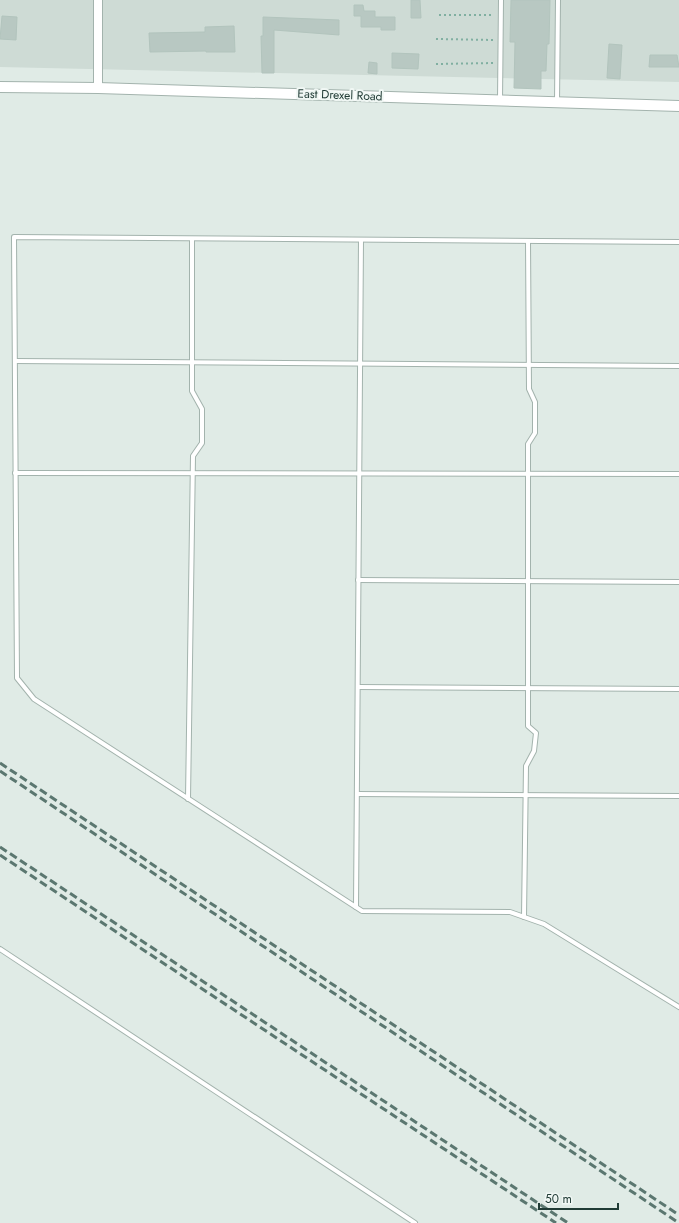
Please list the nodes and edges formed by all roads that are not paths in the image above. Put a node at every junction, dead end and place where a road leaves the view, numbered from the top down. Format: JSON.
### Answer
{"nodes":[{"id":1,"x":98,"y":0,"type":"edge"},
{"id":2,"x":501,"y":0,"type":"edge"},
{"id":3,"x":558,"y":0,"type":"edge"},
{"id":4,"x":0,"y":87,"type":"edge"},
{"id":5,"x":98,"y":88,"type":"junction"},
{"id":6,"x":500,"y":100,"type":"junction"},
{"id":7,"x":557,"y":102,"type":"junction"},
{"id":8,"x":679,"y":106,"type":"edge"},
{"id":9,"x":192,"y":239,"type":"junction"},
{"id":10,"x":361,"y":240,"type":"junction"},
{"id":11,"x":528,"y":241,"type":"junction"},
{"id":12,"x":679,"y":242,"type":"edge"},
{"id":13,"x":15,"y":361,"type":"junction"},
{"id":14,"x":192,"y":362,"type":"junction"},
{"id":15,"x":360,"y":364,"type":"junction"},
{"id":16,"x":529,"y":365,"type":"junction"},
{"id":17,"x":679,"y":366,"type":"edge"},
{"id":18,"x":16,"y":473,"type":"junction"},
{"id":19,"x":193,"y":473,"type":"junction"},
{"id":20,"x":359,"y":474,"type":"junction"},
{"id":21,"x":528,"y":474,"type":"junction"},
{"id":22,"x":679,"y":474,"type":"edge"},
{"id":23,"x":358,"y":580,"type":"junction"},
{"id":24,"x":528,"y":581,"type":"junction"},
{"id":25,"x":679,"y":582,"type":"edge"},
{"id":26,"x":358,"y":687,"type":"junction"},
{"id":27,"x":528,"y":688,"type":"junction"},
{"id":28,"x":679,"y":689,"type":"edge"},
{"id":29,"x":357,"y":794,"type":"junction"},
{"id":30,"x":526,"y":796,"type":"junction"},
{"id":31,"x":679,"y":796,"type":"edge"},
{"id":32,"x":188,"y":799,"type":"junction"},
{"id":33,"x":356,"y":907,"type":"junction"},
{"id":34,"x":524,"y":917,"type":"junction"},
{"id":35,"x":0,"y":949,"type":"edge"},
{"id":36,"x":679,"y":1007,"type":"edge"},
{"id":37,"x":414,"y":1223,"type":"edge"}],
"edges":[{"from":1,"to":5,"type":"street"},
{"from":2,"to":6,"type":"lane"},
{"from":3,"to":7,"type":"lane"},
{"from":4,"to":5,"type":"street","name":"East Drexel Road"},
{"from":5,"to":6,"type":"street","name":"East Drexel Road"},
{"from":6,"to":7,"type":"street","name":"East Drexel Road"},
{"from":7,"to":8,"type":"street","name":"East Drexel Road"},
{"from":9,"to":10,"type":"lane"},
{"from":9,"to":13,"type":"lane"},
{"from":9,"to":14,"type":"lane"},
{"from":10,"to":11,"type":"lane"},
{"from":10,"to":15,"type":"lane"},
{"from":11,"to":12,"type":"lane"},
{"from":11,"to":16,"type":"lane"},
{"from":13,"to":14,"type":"lane"},
{"from":13,"to":18,"type":"lane"},
{"from":14,"to":15,"type":"lane"},
{"from":14,"to":19,"type":"lane"},
{"from":15,"to":16,"type":"lane"},
{"from":15,"to":20,"type":"lane"},
{"from":16,"to":17,"type":"lane"},
{"from":16,"to":21,"type":"lane"},
{"from":18,"to":19,"type":"lane"},
{"from":18,"to":32,"type":"lane"},
{"from":19,"to":20,"type":"lane"},
{"from":19,"to":32,"type":"lane"},
{"from":20,"to":21,"type":"lane"},
{"from":20,"to":23,"type":"lane"},
{"from":21,"to":22,"type":"lane"},
{"from":21,"to":24,"type":"lane"},
{"from":23,"to":24,"type":"lane"},
{"from":23,"to":26,"type":"lane"},
{"from":24,"to":25,"type":"lane"},
{"from":24,"to":27,"type":"lane"},
{"from":26,"to":27,"type":"lane"},
{"from":26,"to":29,"type":"lane"},
{"from":27,"to":28,"type":"lane"},
{"from":27,"to":30,"type":"lane"},
{"from":29,"to":30,"type":"lane"},
{"from":29,"to":33,"type":"lane"},
{"from":30,"to":31,"type":"lane"},
{"from":30,"to":34,"type":"lane"},
{"from":32,"to":33,"type":"lane"},
{"from":33,"to":34,"type":"lane"},
{"from":34,"to":36,"type":"lane"},
{"from":35,"to":37,"type":"lane"}]}
